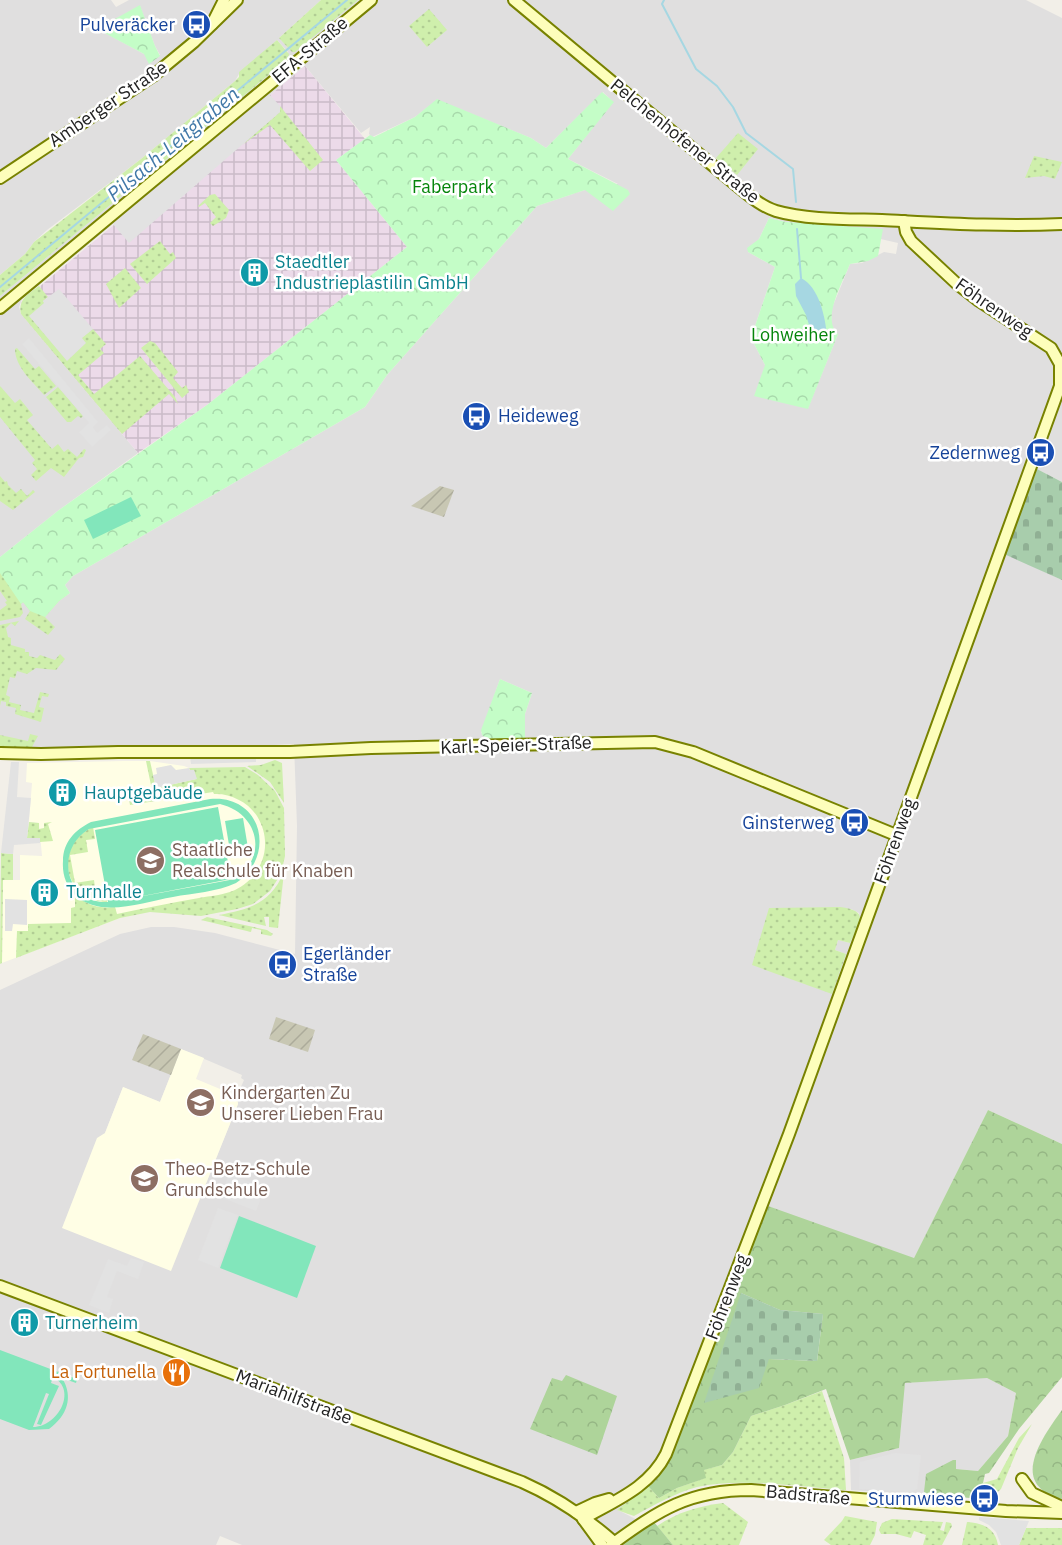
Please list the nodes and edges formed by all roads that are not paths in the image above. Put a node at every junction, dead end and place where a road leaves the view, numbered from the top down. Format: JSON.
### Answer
{"nodes":[{"id":1,"x":224,"y":0,"type":"edge"},
{"id":2,"x":237,"y":0,"type":"edge"},
{"id":3,"x":371,"y":0,"type":"edge"},
{"id":4,"x":514,"y":0,"type":"edge"},
{"id":5,"x":212,"y":24,"type":"junction"},
{"id":6,"x":0,"y":178,"type":"edge"},
{"id":7,"x":904,"y":221,"type":"junction"},
{"id":8,"x":1062,"y":224,"type":"edge"},
{"id":9,"x":0,"y":308,"type":"edge"},
{"id":10,"x":0,"y":753,"type":"edge"},
{"id":11,"x":896,"y":835,"type":"junction"},
{"id":12,"x":0,"y":1286,"type":"edge"},
{"id":13,"x":1022,"y":1479,"type":"dead end"},
{"id":14,"x":1062,"y":1507,"type":"edge"},
{"id":15,"x":1062,"y":1513,"type":"edge"},
{"id":16,"x":579,"y":1516,"type":"junction"},
{"id":17,"x":613,"y":1544,"type":"edge"},
{"id":18,"x":602,"y":1545,"type":"edge"}],
"edges":[{"from":1,"to":5,"type":"street","name":"Amberger Straße"},
{"from":2,"to":5,"type":"street","name":"Amberger Straße"},
{"from":3,"to":9,"type":"street","name":"EFA-Straße"},
{"from":4,"to":7,"type":"street","name":"Pelchenhofener Straße"},
{"from":5,"to":6,"type":"street","name":"Amberger Straße"},
{"from":7,"to":8,"type":"street","name":"Pelchenhofener Straße"},
{"from":7,"to":11,"type":"street","name":"Föhrenweg"},
{"from":10,"to":11,"type":"street","name":"Karl-Speier-Straße"},
{"from":11,"to":16,"type":"street","name":"Föhrenweg"},
{"from":12,"to":16,"type":"street","name":"Mariahilfstraße"},
{"from":13,"to":14,"type":"street"},
{"from":15,"to":17,"type":"street","name":"Badstraße"},
{"from":16,"to":17,"type":"street","name":"Mariahilfstraße"},
{"from":16,"to":18,"type":"street","name":"Mariahilfstraße"}]}
